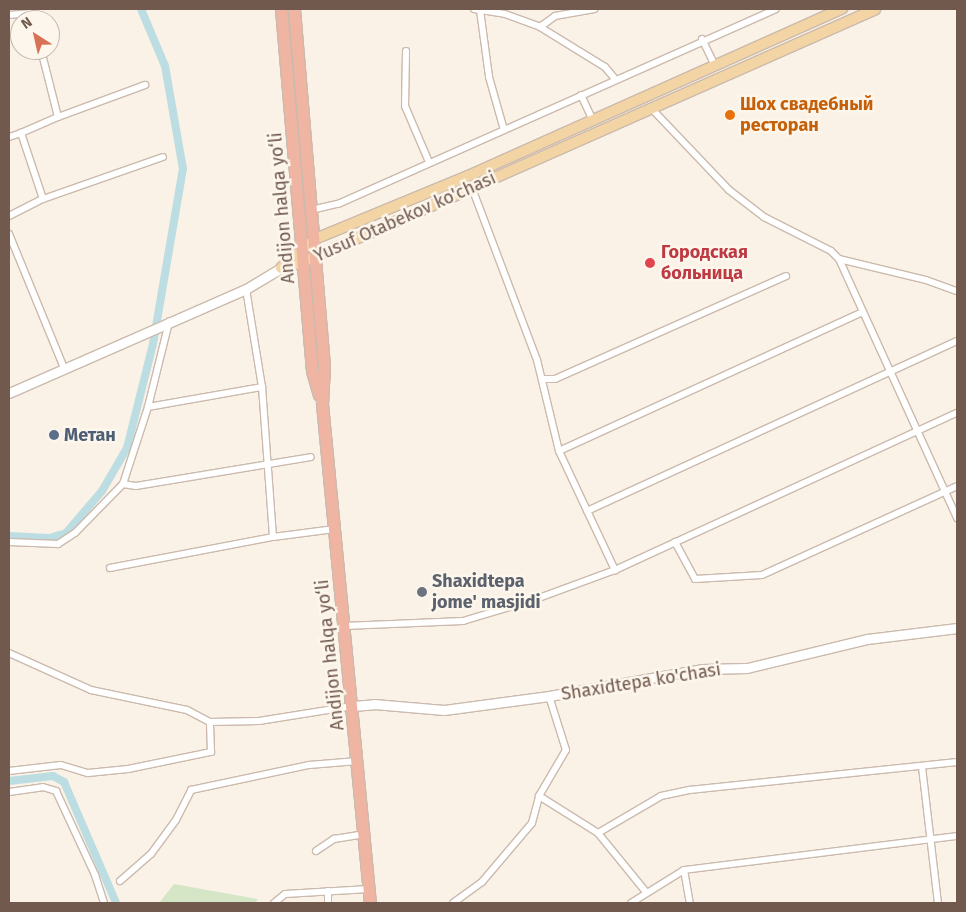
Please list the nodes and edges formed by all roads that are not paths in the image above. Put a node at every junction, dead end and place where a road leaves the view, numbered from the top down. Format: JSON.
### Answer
{"nodes":[{"id":1,"x":281,"y":9,"type":"edge"},
{"id":2,"x":294,"y":9,"type":"edge"},
{"id":3,"x":594,"y":9,"type":"edge"},
{"id":4,"x":775,"y":9,"type":"edge"},
{"id":5,"x":842,"y":9,"type":"edge"},
{"id":6,"x":875,"y":9,"type":"edge"},
{"id":7,"x":477,"y":10,"type":"edge"},
{"id":8,"x":540,"y":27,"type":"junction"},
{"id":9,"x":702,"y":39,"type":"junction"},
{"id":10,"x":406,"y":51,"type":"dead end"},
{"id":11,"x":44,"y":60,"type":"edge"},
{"id":12,"x":715,"y":66,"type":"junction"},
{"id":13,"x":615,"y":79,"type":"junction"},
{"id":14,"x":145,"y":85,"type":"dead end"},
{"id":15,"x":581,"y":95,"type":"junction"},
{"id":16,"x":651,"y":108,"type":"junction"},
{"id":17,"x":58,"y":117,"type":"junction"},
{"id":18,"x":593,"y":121,"type":"junction"},
{"id":19,"x":504,"y":130,"type":"junction"},
{"id":20,"x":21,"y":132,"type":"junction"},
{"id":21,"x":9,"y":137,"type":"edge"},
{"id":22,"x":163,"y":157,"type":"dead end"},
{"id":23,"x":430,"y":162,"type":"junction"},
{"id":24,"x":472,"y":188,"type":"junction"},
{"id":25,"x":43,"y":199,"type":"junction"},
{"id":26,"x":311,"y":210,"type":"junction"},
{"id":27,"x":9,"y":216,"type":"edge"},
{"id":28,"x":9,"y":234,"type":"edge"},
{"id":29,"x":315,"y":239,"type":"junction"},
{"id":30,"x":302,"y":248,"type":"junction"},
{"id":31,"x":316,"y":256,"type":"junction"},
{"id":32,"x":839,"y":259,"type":"junction"},
{"id":33,"x":303,"y":262,"type":"junction"},
{"id":34,"x":281,"y":268,"type":"junction"},
{"id":35,"x":786,"y":276,"type":"dead end"},
{"id":36,"x":246,"y":289,"type":"junction"},
{"id":37,"x":957,"y":291,"type":"edge"},
{"id":38,"x":863,"y":312,"type":"junction"},
{"id":39,"x":167,"y":323,"type":"junction"},
{"id":40,"x":957,"y":341,"type":"edge"},
{"id":41,"x":64,"y":368,"type":"junction"},
{"id":42,"x":890,"y":372,"type":"junction"},
{"id":43,"x":542,"y":379,"type":"junction"},
{"id":44,"x":262,"y":387,"type":"junction"},
{"id":45,"x":9,"y":393,"type":"edge"},
{"id":46,"x":322,"y":404,"type":"junction"},
{"id":47,"x":148,"y":407,"type":"junction"},
{"id":48,"x":957,"y":412,"type":"edge"},
{"id":49,"x":917,"y":431,"type":"junction"},
{"id":50,"x":559,"y":451,"type":"junction"},
{"id":51,"x":311,"y":457,"type":"dead end"},
{"id":52,"x":268,"y":462,"type":"junction"},
{"id":53,"x":123,"y":484,"type":"junction"},
{"id":54,"x":957,"y":486,"type":"edge"},
{"id":55,"x":944,"y":492,"type":"junction"},
{"id":56,"x":587,"y":512,"type":"junction"},
{"id":57,"x":957,"y":518,"type":"edge"},
{"id":58,"x":334,"y":529,"type":"junction"},
{"id":59,"x":273,"y":537,"type":"junction"},
{"id":60,"x":9,"y":542,"type":"edge"},
{"id":61,"x":675,"y":542,"type":"junction"},
{"id":62,"x":110,"y":568,"type":"dead end"},
{"id":63,"x":615,"y":570,"type":"junction"},
{"id":64,"x":344,"y":626,"type":"junction"},
{"id":65,"x":957,"y":628,"type":"edge"},
{"id":66,"x":9,"y":653,"type":"edge"},
{"id":67,"x":548,"y":696,"type":"junction"},
{"id":68,"x":353,"y":706,"type":"junction"},
{"id":69,"x":210,"y":722,"type":"junction"},
{"id":70,"x":358,"y":761,"type":"junction"},
{"id":71,"x":957,"y":762,"type":"edge"},
{"id":72,"x":922,"y":767,"type":"junction"},
{"id":73,"x":9,"y":771,"type":"edge"},
{"id":74,"x":9,"y":792,"type":"edge"},
{"id":75,"x":539,"y":796,"type":"junction"},
{"id":76,"x":598,"y":833,"type":"junction"},
{"id":77,"x":364,"y":834,"type":"junction"},
{"id":78,"x":957,"y":836,"type":"edge"},
{"id":79,"x":930,"y":839,"type":"junction"},
{"id":80,"x":316,"y":851,"type":"dead end"},
{"id":81,"x":684,"y":870,"type":"junction"},
{"id":82,"x":120,"y":881,"type":"dead end"},
{"id":83,"x":369,"y":889,"type":"junction"},
{"id":84,"x":328,"y":891,"type":"junction"},
{"id":85,"x":646,"y":892,"type":"junction"},
{"id":86,"x":104,"y":903,"type":"edge"},
{"id":87,"x":274,"y":903,"type":"edge"},
{"id":88,"x":328,"y":903,"type":"edge"},
{"id":89,"x":370,"y":903,"type":"edge"},
{"id":90,"x":453,"y":903,"type":"edge"},
{"id":91,"x":631,"y":903,"type":"edge"},
{"id":92,"x":690,"y":903,"type":"edge"},
{"id":93,"x":938,"y":903,"type":"edge"}],
"edges":[{"from":1,"to":30,"type":"highway","name":"Andijon halqa yo‘li"},
{"from":2,"to":26,"type":"highway","name":"Andijon halqa yo‘li"},
{"from":3,"to":8,"type":"street"},
{"from":4,"to":9,"type":"street"},
{"from":5,"to":12,"type":"main road","name":"Yusuf Otabekov ko'chasi"},
{"from":6,"to":16,"type":"main road","name":"Yusuf Otabekov ko'chasi"},
{"from":7,"to":8,"type":"street"},
{"from":7,"to":19,"type":"street"},
{"from":8,"to":13,"type":"street"},
{"from":9,"to":12,"type":"street"},
{"from":9,"to":13,"type":"street"},
{"from":10,"to":23,"type":"street"},
{"from":11,"to":17,"type":"street"},
{"from":12,"to":18,"type":"main road","name":"Yusuf Otabekov ko'chasi"},
{"from":13,"to":15,"type":"street"},
{"from":14,"to":17,"type":"street"},
{"from":15,"to":18,"type":"street"},
{"from":15,"to":19,"type":"street"},
{"from":16,"to":24,"type":"main road","name":"Yusuf Otabekov ko'chasi"},
{"from":16,"to":32,"type":"street"},
{"from":17,"to":20,"type":"street"},
{"from":18,"to":29,"type":"main road","name":"Yusuf Otabekov ko'chasi"},
{"from":19,"to":23,"type":"street"},
{"from":20,"to":21,"type":"street"},
{"from":20,"to":25,"type":"street"},
{"from":22,"to":25,"type":"street"},
{"from":23,"to":26,"type":"street"},
{"from":24,"to":31,"type":"main road","name":"Yusuf Otabekov ko'chasi"},
{"from":24,"to":43,"type":"street"},
{"from":25,"to":27,"type":"street"},
{"from":26,"to":29,"type":"highway","name":"Andijon halqa yo‘li"},
{"from":28,"to":41,"type":"street"},
{"from":29,"to":30,"type":"main road","name":"Yusuf Otabekov ko'chasi"},
{"from":29,"to":31,"type":"highway","name":"Andijon halqa yo‘li"},
{"from":30,"to":33,"type":"highway","name":"Andijon halqa yo‘li"},
{"from":30,"to":34,"type":"main road","name":"Yusuf Otabekov ko'chasi"},
{"from":31,"to":33,"type":"main road","name":"Yusuf Otabekov ko'chasi"},
{"from":31,"to":46,"type":"highway","name":"Andijon halqa yo‘li"},
{"from":32,"to":37,"type":"street"},
{"from":32,"to":38,"type":"street"},
{"from":33,"to":34,"type":"main road","name":"Yusuf Otabekov ko'chasi"},
{"from":33,"to":46,"type":"highway","name":"Andijon halqa yo‘li"},
{"from":34,"to":36,"type":"street"},
{"from":35,"to":43,"type":"street"},
{"from":36,"to":39,"type":"street"},
{"from":36,"to":44,"type":"street"},
{"from":38,"to":42,"type":"street"},
{"from":38,"to":50,"type":"street"},
{"from":39,"to":41,"type":"street"},
{"from":39,"to":47,"type":"street"},
{"from":40,"to":42,"type":"street"},
{"from":41,"to":45,"type":"street"},
{"from":42,"to":49,"type":"street"},
{"from":42,"to":56,"type":"street"},
{"from":43,"to":50,"type":"street"},
{"from":44,"to":47,"type":"street"},
{"from":44,"to":52,"type":"street"},
{"from":46,"to":58,"type":"highway","name":"Andijon halqa yo‘li"},
{"from":47,"to":53,"type":"street"},
{"from":48,"to":49,"type":"street"},
{"from":49,"to":55,"type":"street"},
{"from":49,"to":61,"type":"street"},
{"from":50,"to":56,"type":"street"},
{"from":51,"to":52,"type":"street"},
{"from":52,"to":53,"type":"street"},
{"from":52,"to":59,"type":"street"},
{"from":53,"to":60,"type":"street"},
{"from":54,"to":55,"type":"street"},
{"from":55,"to":57,"type":"street"},
{"from":55,"to":61,"type":"street"},
{"from":56,"to":63,"type":"street"},
{"from":58,"to":59,"type":"street"},
{"from":58,"to":64,"type":"highway","name":"Andijon halqa yo‘li"},
{"from":59,"to":62,"type":"street"},
{"from":61,"to":63,"type":"street"},
{"from":63,"to":64,"type":"street"},
{"from":64,"to":68,"type":"highway","name":"Andijon halqa yo‘li"},
{"from":65,"to":67,"type":"street","name":"Shaxidtepa ko'chasi"},
{"from":66,"to":69,"type":"street"},
{"from":67,"to":68,"type":"street","name":"Shaxidtepa ko'chasi"},
{"from":67,"to":75,"type":"street"},
{"from":68,"to":69,"type":"street"},
{"from":68,"to":70,"type":"highway","name":"Andijon halqa yo‘li"},
{"from":69,"to":73,"type":"street"},
{"from":70,"to":77,"type":"highway","name":"Andijon halqa yo‘li"},
{"from":70,"to":82,"type":"street"},
{"from":71,"to":72,"type":"street"},
{"from":72,"to":76,"type":"street"},
{"from":72,"to":79,"type":"street"},
{"from":74,"to":86,"type":"street"},
{"from":75,"to":76,"type":"street"},
{"from":75,"to":90,"type":"street"},
{"from":76,"to":85,"type":"street"},
{"from":77,"to":80,"type":"street"},
{"from":77,"to":83,"type":"highway","name":"Andijon halqa yo‘li"},
{"from":78,"to":79,"type":"street"},
{"from":79,"to":81,"type":"street"},
{"from":79,"to":93,"type":"street"},
{"from":81,"to":85,"type":"street"},
{"from":81,"to":92,"type":"street"},
{"from":83,"to":84,"type":"street"},
{"from":83,"to":89,"type":"highway","name":"Andijon halqa yo‘li"},
{"from":84,"to":87,"type":"street"},
{"from":84,"to":88,"type":"street"},
{"from":85,"to":91,"type":"street"}]}
